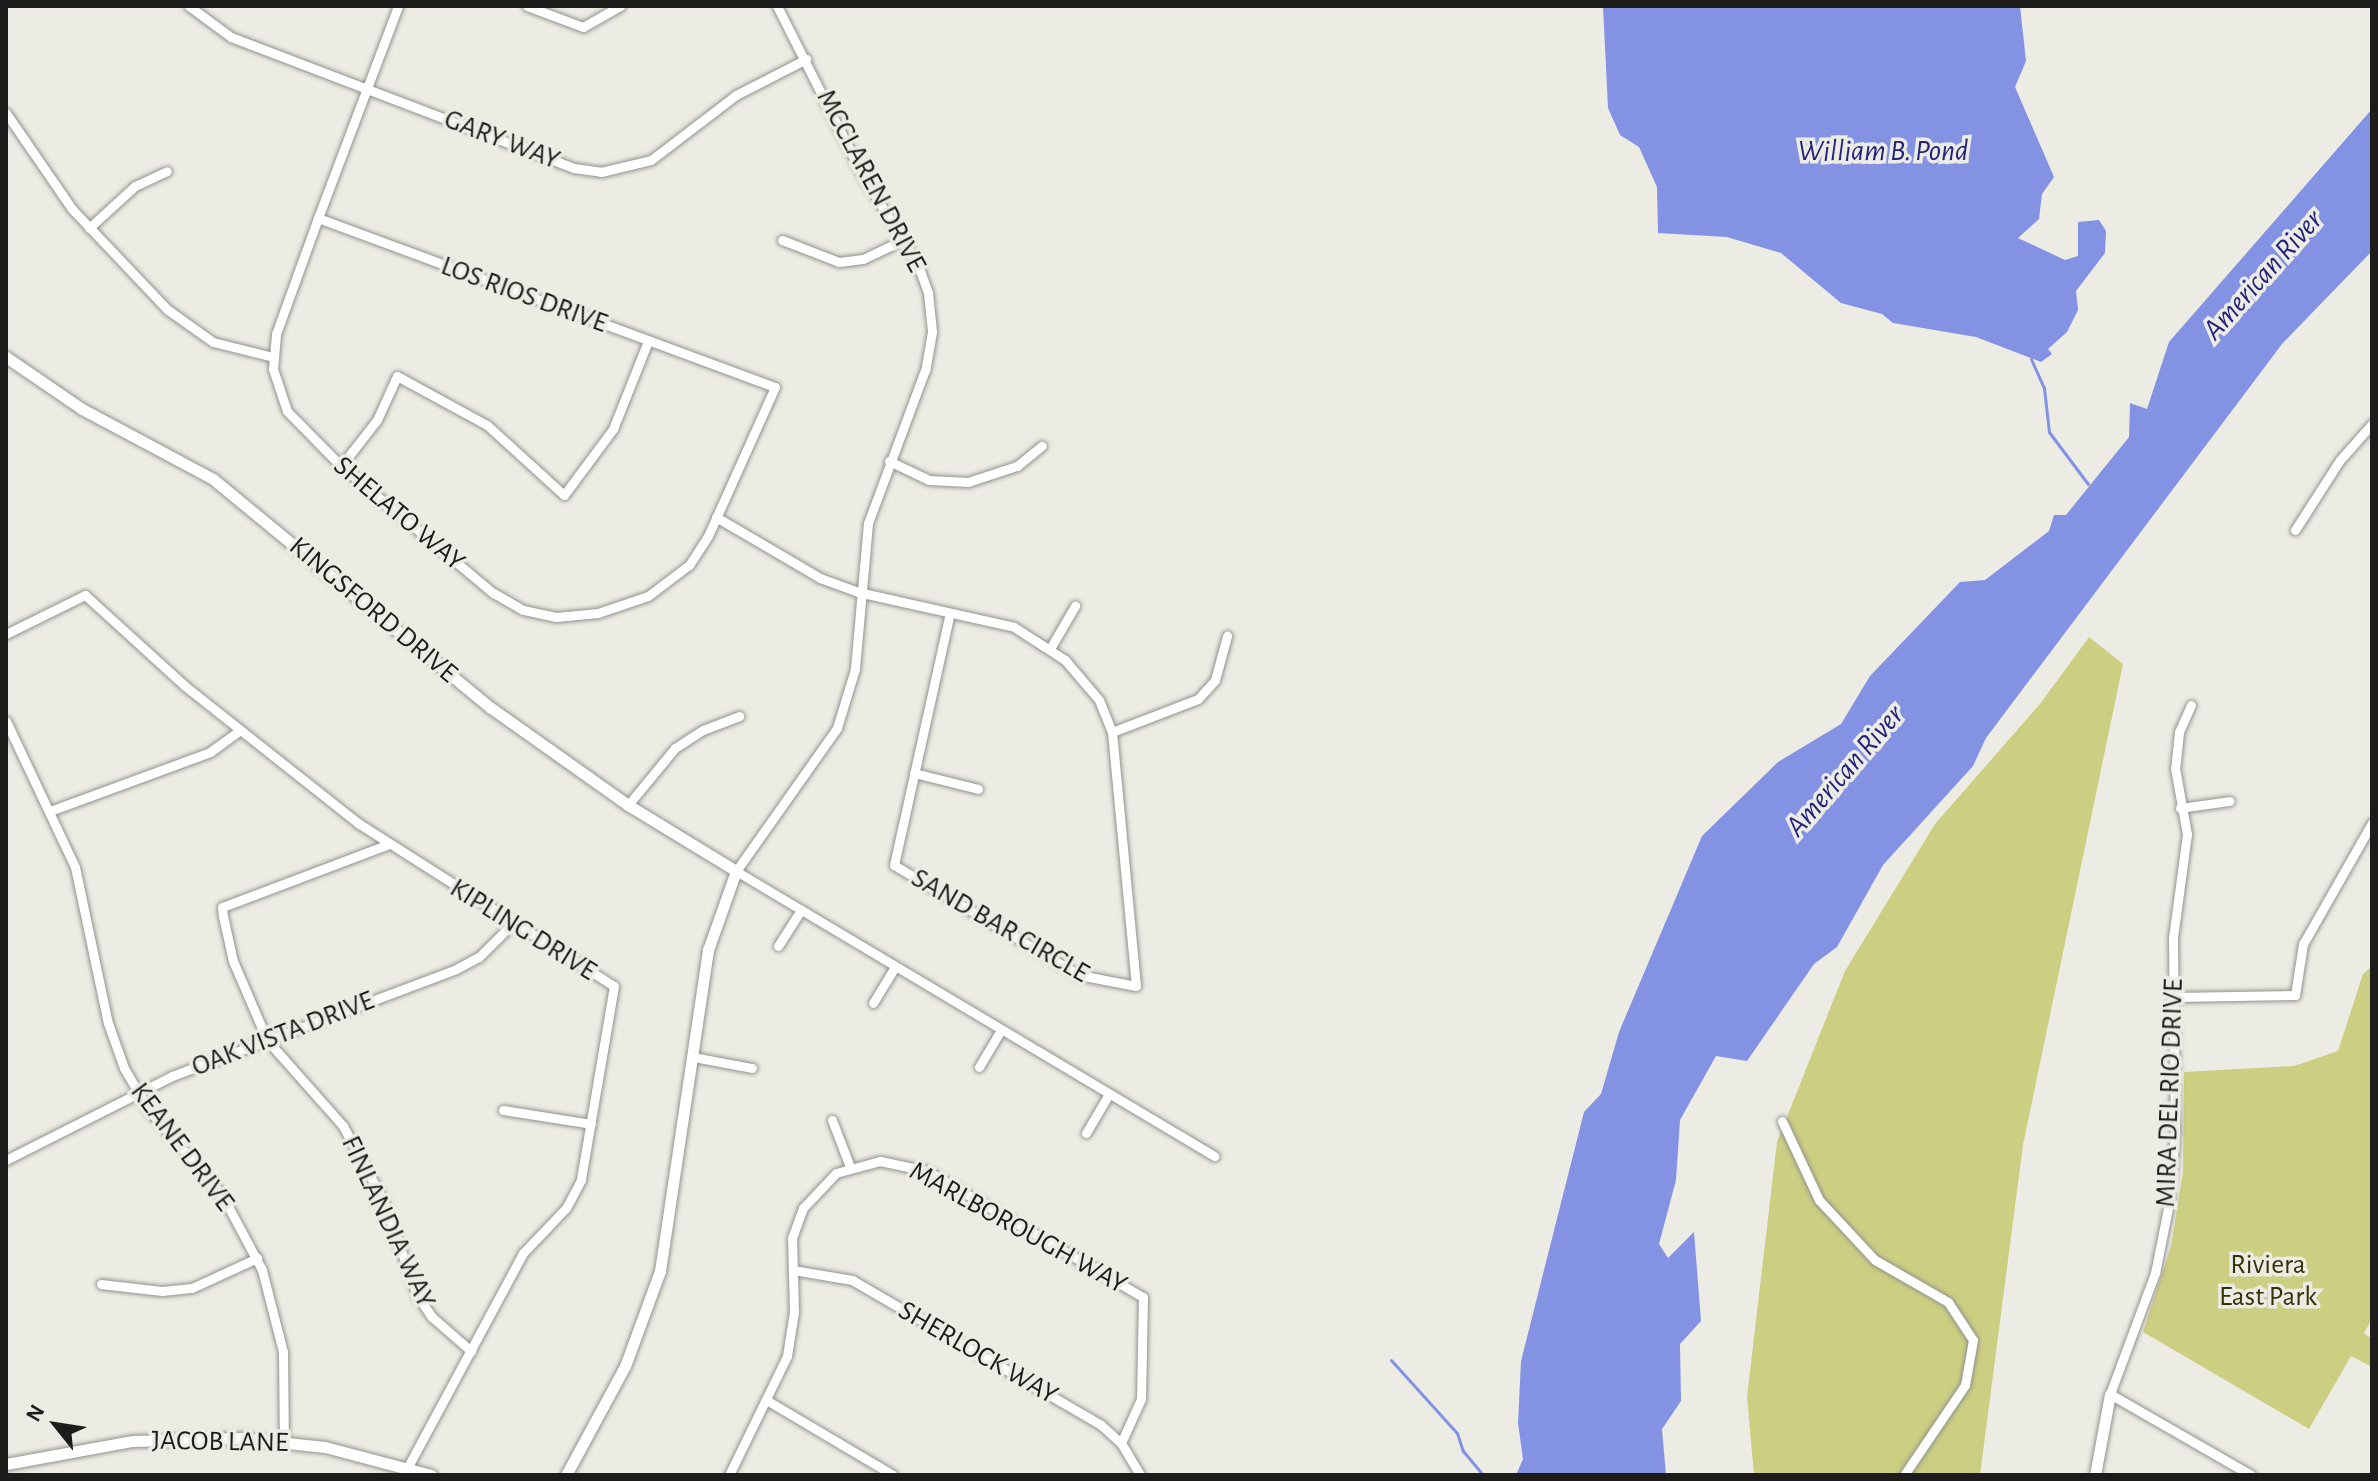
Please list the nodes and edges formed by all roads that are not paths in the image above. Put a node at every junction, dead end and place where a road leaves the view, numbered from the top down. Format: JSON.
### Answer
{"nodes":[{"id":1,"x":189,"y":6,"type":"edge"},
{"id":2,"x":398,"y":6,"type":"edge"},
{"id":3,"x":527,"y":6,"type":"edge"},
{"id":4,"x":620,"y":6,"type":"edge"},
{"id":5,"x":777,"y":6,"type":"edge"},
{"id":6,"x":806,"y":59,"type":"junction"},
{"id":7,"x":367,"y":89,"type":"junction"},
{"id":8,"x":6,"y":113,"type":"edge"},
{"id":9,"x":167,"y":171,"type":"dead end"},
{"id":10,"x":318,"y":218,"type":"junction"},
{"id":11,"x":89,"y":228,"type":"junction"},
{"id":12,"x":782,"y":240,"type":"dead end"},
{"id":13,"x":903,"y":240,"type":"junction"},
{"id":14,"x":648,"y":341,"type":"junction"},
{"id":15,"x":6,"y":357,"type":"edge"},
{"id":16,"x":273,"y":357,"type":"junction"},
{"id":17,"x":730,"y":372,"type":"joint"},
{"id":18,"x":2372,"y":424,"type":"edge"},
{"id":19,"x":1042,"y":446,"type":"dead end"},
{"id":20,"x":889,"y":461,"type":"junction"},
{"id":21,"x":341,"y":466,"type":"junction"},
{"id":22,"x":716,"y":517,"type":"junction"},
{"id":23,"x":2295,"y":530,"type":"dead end"},
{"id":24,"x":858,"y":592,"type":"junction"},
{"id":25,"x":1075,"y":606,"type":"dead end"},
{"id":26,"x":950,"y":613,"type":"junction"},
{"id":27,"x":6,"y":634,"type":"edge"},
{"id":28,"x":1227,"y":636,"type":"dead end"},
{"id":29,"x":1051,"y":647,"type":"junction"},
{"id":30,"x":2191,"y":705,"type":"dead end"},
{"id":31,"x":739,"y":716,"type":"dead end"},
{"id":32,"x":6,"y":721,"type":"edge"},
{"id":33,"x":239,"y":731,"type":"junction"},
{"id":34,"x":1112,"y":732,"type":"junction"},
{"id":35,"x":914,"y":773,"type":"junction"},
{"id":36,"x":978,"y":789,"type":"dead end"},
{"id":37,"x":2230,"y":801,"type":"dead end"},
{"id":38,"x":628,"y":805,"type":"junction"},
{"id":39,"x":2180,"y":808,"type":"junction"},
{"id":40,"x":50,"y":811,"type":"junction"},
{"id":41,"x":2372,"y":823,"type":"edge"},
{"id":42,"x":389,"y":844,"type":"junction"},
{"id":43,"x":736,"y":871,"type":"junction"},
{"id":44,"x":801,"y":910,"type":"junction"},
{"id":45,"x":512,"y":924,"type":"junction"},
{"id":46,"x":778,"y":946,"type":"dead end"},
{"id":47,"x":895,"y":967,"type":"junction"},
{"id":48,"x":2173,"y":997,"type":"junction"},
{"id":49,"x":873,"y":1003,"type":"dead end"},
{"id":50,"x":1001,"y":1030,"type":"junction"},
{"id":51,"x":267,"y":1040,"type":"junction"},
{"id":52,"x":693,"y":1057,"type":"junction"},
{"id":53,"x":979,"y":1067,"type":"dead end"},
{"id":54,"x":752,"y":1068,"type":"dead end"},
{"id":55,"x":137,"y":1092,"type":"junction"},
{"id":56,"x":1109,"y":1094,"type":"junction"},
{"id":57,"x":503,"y":1110,"type":"dead end"},
{"id":58,"x":832,"y":1120,"type":"dead end"},
{"id":59,"x":1782,"y":1121,"type":"dead end"},
{"id":60,"x":591,"y":1124,"type":"junction"},
{"id":61,"x":1086,"y":1133,"type":"dead end"},
{"id":62,"x":1214,"y":1156,"type":"dead end"},
{"id":63,"x":6,"y":1160,"type":"edge"},
{"id":64,"x":850,"y":1167,"type":"junction"},
{"id":65,"x":257,"y":1258,"type":"junction"},
{"id":66,"x":793,"y":1270,"type":"junction"},
{"id":67,"x":101,"y":1284,"type":"dead end"},
{"id":68,"x":471,"y":1351,"type":"junction"},
{"id":69,"x":2110,"y":1394,"type":"junction"},
{"id":70,"x":768,"y":1401,"type":"junction"},
{"id":71,"x":284,"y":1442,"type":"junction"},
{"id":72,"x":1121,"y":1443,"type":"junction"},
{"id":73,"x":6,"y":1464,"type":"edge"},
{"id":74,"x":408,"y":1467,"type":"junction"},
{"id":75,"x":431,"y":1475,"type":"edge"},
{"id":76,"x":566,"y":1475,"type":"edge"},
{"id":77,"x":729,"y":1475,"type":"edge"},
{"id":78,"x":893,"y":1475,"type":"edge"},
{"id":79,"x":1140,"y":1475,"type":"edge"},
{"id":80,"x":1904,"y":1475,"type":"edge"},
{"id":81,"x":2095,"y":1475,"type":"edge"},
{"id":82,"x":2251,"y":1475,"type":"edge"}],
"edges":[{"from":1,"to":7,"type":"street","name":"GARY WAY"},
{"from":2,"to":7,"type":"street","name":"SHELATO WAY"},
{"from":3,"to":4,"type":"street"},
{"from":5,"to":6,"type":"street","name":"MCCLAREN DRIVE"},
{"from":6,"to":7,"type":"street","name":"GARY WAY"},
{"from":6,"to":13,"type":"street","name":"MCCLAREN DRIVE"},
{"from":7,"to":10,"type":"street","name":"SHELATO WAY"},
{"from":8,"to":11,"type":"street"},
{"from":9,"to":11,"type":"street"},
{"from":10,"to":14,"type":"street","name":"LOS RIOS DRIVE"},
{"from":10,"to":16,"type":"street","name":"SHELATO WAY"},
{"from":11,"to":16,"type":"street"},
{"from":12,"to":13,"type":"street"},
{"from":13,"to":20,"type":"street","name":"MCCLAREN DRIVE"},
{"from":14,"to":17,"type":"street","name":"LOS RIOS DRIVE"},
{"from":14,"to":21,"type":"street"},
{"from":15,"to":38,"type":"street","name":"KINGSFORD DRIVE"},
{"from":16,"to":21,"type":"street","name":"SHELATO WAY"},
{"from":17,"to":22,"type":"street","name":"SHELATO WAY"},
{"from":18,"to":23,"type":"street"},
{"from":19,"to":20,"type":"street"},
{"from":20,"to":24,"type":"street","name":"MCCLAREN DRIVE"},
{"from":21,"to":22,"type":"street","name":"SHELATO WAY"},
{"from":22,"to":24,"type":"street"},
{"from":24,"to":26,"type":"street"},
{"from":24,"to":43,"type":"street","name":"MCCLAREN DRIVE"},
{"from":25,"to":29,"type":"street"},
{"from":26,"to":29,"type":"street","name":"SAND BAR CIRCLE"},
{"from":26,"to":35,"type":"street","name":"SAND BAR CIRCLE"},
{"from":27,"to":33,"type":"street","name":"KIPLING DRIVE"},
{"from":28,"to":34,"type":"street"},
{"from":29,"to":34,"type":"street","name":"SAND BAR CIRCLE"},
{"from":30,"to":39,"type":"street","name":"MIRA DEL RIO DRIVE"},
{"from":31,"to":38,"type":"street"},
{"from":32,"to":40,"type":"street","name":"KEANE DRIVE"},
{"from":33,"to":40,"type":"street"},
{"from":33,"to":42,"type":"street","name":"KIPLING DRIVE"},
{"from":34,"to":35,"type":"street","name":"SAND BAR CIRCLE"},
{"from":35,"to":36,"type":"street"},
{"from":37,"to":39,"type":"street"},
{"from":38,"to":43,"type":"street","name":"KINGSFORD DRIVE"},
{"from":39,"to":48,"type":"street","name":"MIRA DEL RIO DRIVE"},
{"from":40,"to":55,"type":"street","name":"KEANE DRIVE"},
{"from":41,"to":48,"type":"street"},
{"from":42,"to":45,"type":"street","name":"KIPLING DRIVE"},
{"from":42,"to":51,"type":"street","name":"FINLANDIA WAY"},
{"from":43,"to":44,"type":"street"},
{"from":43,"to":52,"type":"street"},
{"from":44,"to":46,"type":"street"},
{"from":44,"to":47,"type":"street"},
{"from":45,"to":51,"type":"street","name":"OAK VISTA DRIVE"},
{"from":45,"to":60,"type":"street","name":"KIPLING DRIVE"},
{"from":47,"to":49,"type":"street"},
{"from":47,"to":50,"type":"street"},
{"from":48,"to":69,"type":"street","name":"MIRA DEL RIO DRIVE"},
{"from":50,"to":53,"type":"street"},
{"from":50,"to":56,"type":"street"},
{"from":51,"to":55,"type":"street","name":"OAK VISTA DRIVE"},
{"from":51,"to":68,"type":"street","name":"FINLANDIA WAY"},
{"from":52,"to":54,"type":"street"},
{"from":52,"to":76,"type":"street"},
{"from":55,"to":63,"type":"street","name":"OAK VISTA DRIVE"},
{"from":55,"to":65,"type":"street","name":"KEANE DRIVE"},
{"from":56,"to":61,"type":"street"},
{"from":56,"to":62,"type":"street"},
{"from":57,"to":60,"type":"street"},
{"from":58,"to":64,"type":"street"},
{"from":59,"to":80,"type":"street"},
{"from":60,"to":68,"type":"street","name":"KIPLING DRIVE"},
{"from":64,"to":66,"type":"street","name":"MARLBOROUGH WAY"},
{"from":64,"to":72,"type":"street","name":"MARLBOROUGH WAY"},
{"from":65,"to":67,"type":"street"},
{"from":65,"to":71,"type":"street","name":"KEANE DRIVE"},
{"from":66,"to":70,"type":"street","name":"MARLBOROUGH WAY"},
{"from":66,"to":72,"type":"street","name":"SHERLOCK WAY"},
{"from":68,"to":74,"type":"street","name":"KIPLING DRIVE"},
{"from":69,"to":81,"type":"street","name":"MIRA DEL RIO DRIVE"},
{"from":69,"to":82,"type":"street"},
{"from":70,"to":77,"type":"street","name":"MARLBOROUGH WAY"},
{"from":70,"to":78,"type":"street"},
{"from":71,"to":73,"type":"street","name":"JACOB LANE"},
{"from":71,"to":74,"type":"street","name":"JACOB LANE"},
{"from":72,"to":79,"type":"street","name":"SHERLOCK WAY"},
{"from":74,"to":75,"type":"street","name":"JACOB LANE"}]}
